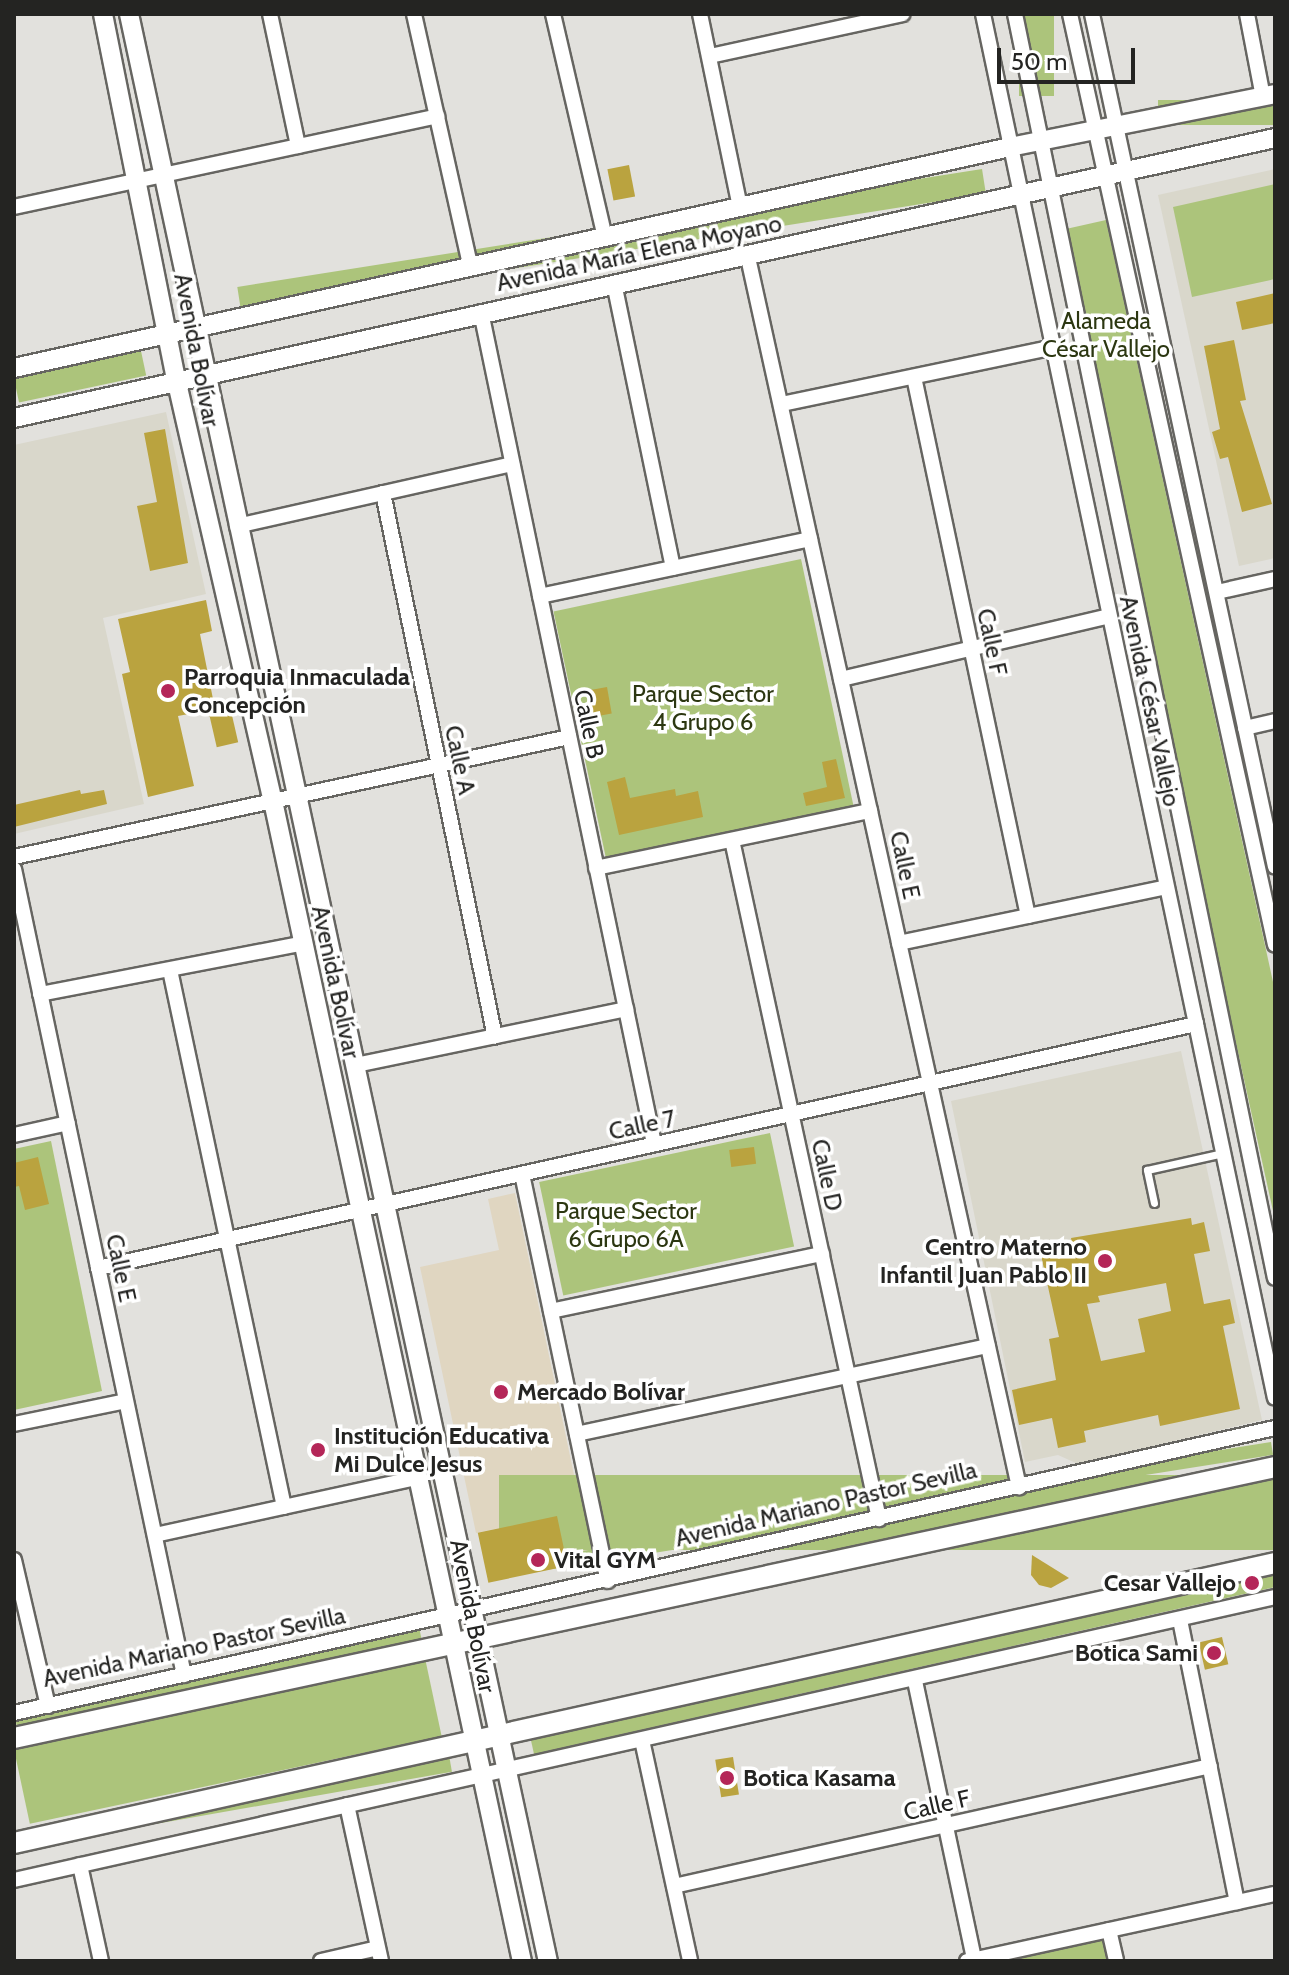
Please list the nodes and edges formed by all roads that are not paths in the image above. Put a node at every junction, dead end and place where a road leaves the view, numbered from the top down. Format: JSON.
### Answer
{"nodes":[{"id":1,"x":103,"y":14,"type":"edge"},
{"id":2,"x":129,"y":14,"type":"edge"},
{"id":3,"x":270,"y":14,"type":"edge"},
{"id":4,"x":414,"y":14,"type":"edge"},
{"id":5,"x":553,"y":14,"type":"edge"},
{"id":6,"x":700,"y":14,"type":"edge"},
{"id":7,"x":902,"y":14,"type":"edge"},
{"id":8,"x":983,"y":14,"type":"edge"},
{"id":9,"x":1015,"y":14,"type":"edge"},
{"id":10,"x":1070,"y":14,"type":"edge"},
{"id":11,"x":1092,"y":14,"type":"edge"},
{"id":12,"x":1247,"y":14,"type":"edge"},
{"id":13,"x":841,"y":21,"type":"edge"},
{"id":14,"x":710,"y":56,"type":"junction"},
{"id":15,"x":1269,"y":95,"type":"edge"},
{"id":16,"x":437,"y":116,"type":"junction"},
{"id":17,"x":1117,"y":126,"type":"junction"},
{"id":18,"x":1096,"y":131,"type":"junction"},
{"id":19,"x":1275,"y":138,"type":"edge"},
{"id":20,"x":1041,"y":141,"type":"junction"},
{"id":21,"x":298,"y":146,"type":"junction"},
{"id":22,"x":1010,"y":147,"type":"junction"},
{"id":23,"x":1127,"y":169,"type":"junction"},
{"id":24,"x":165,"y":174,"type":"junction"},
{"id":25,"x":1105,"y":174,"type":"junction"},
{"id":26,"x":139,"y":180,"type":"junction"},
{"id":27,"x":1050,"y":186,"type":"junction"},
{"id":28,"x":1020,"y":194,"type":"junction"},
{"id":29,"x":14,"y":207,"type":"edge"},
{"id":30,"x":740,"y":207,"type":"junction"},
{"id":31,"x":605,"y":238,"type":"junction"},
{"id":32,"x":747,"y":253,"type":"junction"},
{"id":33,"x":471,"y":268,"type":"junction"},
{"id":34,"x":614,"y":283,"type":"junction"},
{"id":35,"x":481,"y":312,"type":"junction"},
{"id":36,"x":196,"y":332,"type":"junction"},
{"id":37,"x":169,"y":338,"type":"junction"},
{"id":38,"x":1054,"y":347,"type":"junction"},
{"id":39,"x":14,"y":368,"type":"edge"},
{"id":40,"x":204,"y":377,"type":"junction"},
{"id":41,"x":914,"y":377,"type":"junction"},
{"id":42,"x":177,"y":383,"type":"junction"},
{"id":43,"x":782,"y":404,"type":"junction"},
{"id":44,"x":14,"y":418,"type":"edge"},
{"id":45,"x":512,"y":464,"type":"junction"},
{"id":46,"x":383,"y":493,"type":"junction"},
{"id":47,"x":237,"y":526,"type":"junction"},
{"id":48,"x":810,"y":539,"type":"junction"},
{"id":49,"x":673,"y":568,"type":"junction"},
{"id":50,"x":1275,"y":579,"type":"edge"},
{"id":51,"x":1217,"y":592,"type":"junction"},
{"id":52,"x":540,"y":596,"type":"junction"},
{"id":53,"x":1109,"y":616,"type":"junction"},
{"id":54,"x":971,"y":649,"type":"junction"},
{"id":55,"x":841,"y":679,"type":"junction"},
{"id":56,"x":1275,"y":721,"type":"edge"},
{"id":57,"x":1245,"y":728,"type":"junction"},
{"id":58,"x":569,"y":737,"type":"junction"},
{"id":59,"x":439,"y":765,"type":"junction"},
{"id":60,"x":298,"y":795,"type":"junction"},
{"id":61,"x":273,"y":801,"type":"junction"},
{"id":62,"x":870,"y":811,"type":"junction"},
{"id":63,"x":732,"y":840,"type":"junction"},
{"id":64,"x":14,"y":857,"type":"edge"},
{"id":65,"x":1275,"y":867,"type":"edge"},
{"id":66,"x":596,"y":868,"type":"junction"},
{"id":67,"x":14,"y":869,"type":"edge"},
{"id":68,"x":1166,"y":887,"type":"junction"},
{"id":69,"x":1028,"y":916,"type":"junction"},
{"id":70,"x":304,"y":943,"type":"junction"},
{"id":71,"x":899,"y":943,"type":"junction"},
{"id":72,"x":1275,"y":945,"type":"edge"},
{"id":73,"x":170,"y":970,"type":"junction"},
{"id":74,"x":40,"y":994,"type":"junction"},
{"id":75,"x":626,"y":1009,"type":"junction"},
{"id":76,"x":1196,"y":1024,"type":"junction"},
{"id":77,"x":495,"y":1037,"type":"junction"},
{"id":78,"x":356,"y":1065,"type":"junction"},
{"id":79,"x":930,"y":1083,"type":"junction"},
{"id":80,"x":792,"y":1114,"type":"junction"},
{"id":81,"x":68,"y":1123,"type":"junction"},
{"id":82,"x":14,"y":1135,"type":"edge"},
{"id":83,"x":654,"y":1144,"type":"junction"},
{"id":84,"x":1223,"y":1153,"type":"junction"},
{"id":85,"x":522,"y":1174,"type":"junction"},
{"id":86,"x":1154,"y":1203,"type":"dead end"},
{"id":87,"x":387,"y":1204,"type":"junction"},
{"id":88,"x":360,"y":1210,"type":"junction"},
{"id":89,"x":226,"y":1239,"type":"junction"},
{"id":90,"x":822,"y":1254,"type":"junction"},
{"id":91,"x":98,"y":1268,"type":"junction"},
{"id":92,"x":1275,"y":1278,"type":"edge"},
{"id":93,"x":551,"y":1311,"type":"junction"},
{"id":94,"x":988,"y":1346,"type":"junction"},
{"id":95,"x":849,"y":1377,"type":"junction"},
{"id":96,"x":1275,"y":1398,"type":"edge"},
{"id":97,"x":126,"y":1401,"type":"junction"},
{"id":98,"x":14,"y":1424,"type":"edge"},
{"id":99,"x":1275,"y":1428,"type":"edge"},
{"id":100,"x":577,"y":1434,"type":"junction"},
{"id":101,"x":1275,"y":1467,"type":"edge"},
{"id":102,"x":420,"y":1477,"type":"junction"},
{"id":103,"x":1019,"y":1487,"type":"junction"},
{"id":104,"x":284,"y":1507,"type":"junction"},
{"id":105,"x":879,"y":1519,"type":"junction"},
{"id":106,"x":155,"y":1535,"type":"junction"},
{"id":107,"x":14,"y":1560,"type":"edge"},
{"id":108,"x":1275,"y":1563,"type":"edge"},
{"id":109,"x":608,"y":1581,"type":"junction"},
{"id":110,"x":1275,"y":1597,"type":"edge"},
{"id":111,"x":474,"y":1611,"type":"junction"},
{"id":112,"x":450,"y":1617,"type":"junction"},
{"id":113,"x":1180,"y":1620,"type":"junction"},
{"id":114,"x":480,"y":1640,"type":"junction"},
{"id":115,"x":455,"y":1645,"type":"junction"},
{"id":116,"x":184,"y":1675,"type":"junction"},
{"id":117,"x":915,"y":1681,"type":"junction"},
{"id":118,"x":48,"y":1706,"type":"junction"},
{"id":119,"x":14,"y":1713,"type":"edge"},
{"id":120,"x":500,"y":1735,"type":"junction"},
{"id":121,"x":14,"y":1738,"type":"edge"},
{"id":122,"x":642,"y":1740,"type":"junction"},
{"id":123,"x":474,"y":1741,"type":"junction"},
{"id":124,"x":1210,"y":1766,"type":"junction"},
{"id":125,"x":507,"y":1769,"type":"junction"},
{"id":126,"x":482,"y":1774,"type":"junction"},
{"id":127,"x":347,"y":1805,"type":"junction"},
{"id":128,"x":945,"y":1825,"type":"junction"},
{"id":129,"x":14,"y":1843,"type":"edge"},
{"id":130,"x":80,"y":1865,"type":"junction"},
{"id":131,"x":14,"y":1880,"type":"edge"},
{"id":132,"x":674,"y":1886,"type":"junction"},
{"id":133,"x":1275,"y":1894,"type":"edge"},
{"id":134,"x":1237,"y":1902,"type":"junction"},
{"id":135,"x":1109,"y":1930,"type":"junction"},
{"id":136,"x":380,"y":1954,"type":"edge"},
{"id":137,"x":971,"y":1960,"type":"edge"},
{"id":138,"x":101,"y":1961,"type":"edge"},
{"id":139,"x":321,"y":1961,"type":"edge"},
{"id":140,"x":522,"y":1961,"type":"edge"},
{"id":141,"x":548,"y":1961,"type":"edge"},
{"id":142,"x":690,"y":1961,"type":"edge"},
{"id":143,"x":1116,"y":1961,"type":"edge"}],
"edges":[{"from":1,"to":26,"type":"street","name":"Avenida Bolívar"},
{"from":2,"to":24,"type":"street","name":"Avenida Bolívar"},
{"from":3,"to":21,"type":"street"},
{"from":4,"to":16,"type":"street"},
{"from":5,"to":31,"type":"street"},
{"from":6,"to":14,"type":"street"},
{"from":7,"to":13,"type":"street"},
{"from":8,"to":22,"type":"street","name":"Avenida César Vallejo"},
{"from":9,"to":20,"type":"street","name":"Avenida César Vallejo"},
{"from":10,"to":18,"type":"street"},
{"from":11,"to":17,"type":"street"},
{"from":12,"to":15,"type":"street"},
{"from":13,"to":14,"type":"street"},
{"from":14,"to":30,"type":"street"},
{"from":15,"to":17,"type":"street","name":"Avenida María Elena Moyano"},
{"from":16,"to":21,"type":"street"},
{"from":16,"to":33,"type":"street"},
{"from":17,"to":18,"type":"street","name":"Avenida María Elena Moyano"},
{"from":17,"to":23,"type":"street"},
{"from":18,"to":20,"type":"street","name":"Avenida María Elena Moyano"},
{"from":18,"to":25,"type":"street"},
{"from":19,"to":23,"type":"street","name":"Avenida María Elena Moyano"},
{"from":20,"to":22,"type":"street","name":"Avenida María Elena Moyano"},
{"from":20,"to":27,"type":"street","name":"Avenida César Vallejo"},
{"from":21,"to":24,"type":"street"},
{"from":22,"to":28,"type":"street","name":"Avenida César Vallejo"},
{"from":22,"to":30,"type":"street","name":"Avenida María Elena Moyano"},
{"from":23,"to":25,"type":"street","name":"Avenida María Elena Moyano"},
{"from":23,"to":51,"type":"street"},
{"from":24,"to":26,"type":"street"},
{"from":24,"to":36,"type":"street","name":"Avenida Bolívar"},
{"from":25,"to":27,"type":"street","name":"Avenida María Elena Moyano"},
{"from":25,"to":72,"type":"street"},
{"from":26,"to":29,"type":"street"},
{"from":26,"to":37,"type":"street","name":"Avenida Bolívar"},
{"from":27,"to":28,"type":"street","name":"Avenida María Elena Moyano"},
{"from":27,"to":92,"type":"street","name":"Avenida César Vallejo"},
{"from":28,"to":32,"type":"street","name":"Avenida María Elena Moyano"},
{"from":28,"to":38,"type":"street","name":"Avenida César Vallejo"},
{"from":30,"to":31,"type":"street","name":"Avenida María Elena Moyano"},
{"from":31,"to":33,"type":"street","name":"Avenida María Elena Moyano"},
{"from":32,"to":34,"type":"street","name":"Avenida María Elena Moyano"},
{"from":32,"to":43,"type":"street","name":"Calle E"},
{"from":33,"to":36,"type":"street","name":"Avenida María Elena Moyano"},
{"from":34,"to":35,"type":"street","name":"Avenida María Elena Moyano"},
{"from":34,"to":49,"type":"street"},
{"from":35,"to":40,"type":"street","name":"Avenida María Elena Moyano"},
{"from":35,"to":45,"type":"street","name":"Calle B"},
{"from":36,"to":37,"type":"street","name":"Avenida María Elena Moyano"},
{"from":36,"to":40,"type":"street","name":"Avenida Bolívar"},
{"from":37,"to":39,"type":"street","name":"Avenida María Elena Moyano"},
{"from":37,"to":42,"type":"street","name":"Avenida Bolívar"},
{"from":38,"to":41,"type":"street"},
{"from":38,"to":53,"type":"street","name":"Avenida César Vallejo"},
{"from":40,"to":42,"type":"street","name":"Avenida María Elena Moyano"},
{"from":40,"to":47,"type":"street","name":"Avenida Bolívar"},
{"from":41,"to":43,"type":"street"},
{"from":41,"to":54,"type":"street","name":"Calle F"},
{"from":42,"to":44,"type":"street","name":"Avenida María Elena Moyano"},
{"from":42,"to":61,"type":"street","name":"Avenida Bolívar"},
{"from":43,"to":48,"type":"street","name":"Calle E"},
{"from":45,"to":46,"type":"street"},
{"from":45,"to":52,"type":"street","name":"Calle B"},
{"from":46,"to":47,"type":"street"},
{"from":46,"to":59,"type":"street","name":"Calle A"},
{"from":47,"to":60,"type":"street","name":"Avenida Bolívar"},
{"from":48,"to":49,"type":"street"},
{"from":48,"to":55,"type":"street","name":"Calle E"},
{"from":49,"to":52,"type":"street"},
{"from":50,"to":51,"type":"street"},
{"from":51,"to":57,"type":"street"},
{"from":52,"to":58,"type":"street","name":"Calle B"},
{"from":53,"to":54,"type":"street"},
{"from":53,"to":68,"type":"street","name":"Avenida César Vallejo"},
{"from":54,"to":55,"type":"street"},
{"from":54,"to":69,"type":"street","name":"Calle F"},
{"from":55,"to":62,"type":"street","name":"Calle E"},
{"from":56,"to":57,"type":"street"},
{"from":57,"to":65,"type":"street"},
{"from":58,"to":59,"type":"street"},
{"from":58,"to":66,"type":"street","name":"Calle B"},
{"from":59,"to":60,"type":"street"},
{"from":59,"to":77,"type":"street","name":"Calle A"},
{"from":60,"to":61,"type":"street"},
{"from":60,"to":78,"type":"street","name":"Avenida Bolívar"},
{"from":61,"to":64,"type":"street"},
{"from":61,"to":70,"type":"street","name":"Avenida Bolívar"},
{"from":62,"to":63,"type":"street"},
{"from":62,"to":71,"type":"street","name":"Calle E"},
{"from":63,"to":66,"type":"street"},
{"from":63,"to":80,"type":"street","name":"Calle D"},
{"from":66,"to":75,"type":"street","name":"Calle B"},
{"from":67,"to":74,"type":"street","name":"Calle E"},
{"from":68,"to":69,"type":"street"},
{"from":68,"to":76,"type":"street","name":"Avenida César Vallejo"},
{"from":69,"to":71,"type":"street"},
{"from":70,"to":73,"type":"street"},
{"from":70,"to":88,"type":"street","name":"Avenida Bolívar"},
{"from":71,"to":79,"type":"street","name":"Calle E"},
{"from":73,"to":74,"type":"street"},
{"from":73,"to":89,"type":"street"},
{"from":74,"to":81,"type":"street","name":"Calle E"},
{"from":75,"to":77,"type":"street"},
{"from":75,"to":83,"type":"street","name":"Calle B"},
{"from":76,"to":79,"type":"street","name":"Calle 7"},
{"from":76,"to":84,"type":"street","name":"Avenida César Vallejo"},
{"from":77,"to":78,"type":"street"},
{"from":78,"to":87,"type":"street","name":"Avenida Bolívar"},
{"from":79,"to":80,"type":"street","name":"Calle 7"},
{"from":79,"to":94,"type":"street","name":"Calle E"},
{"from":80,"to":83,"type":"street","name":"Calle 7"},
{"from":80,"to":90,"type":"street","name":"Calle D"},
{"from":81,"to":82,"type":"street"},
{"from":81,"to":91,"type":"street","name":"Calle E"},
{"from":83,"to":85,"type":"street","name":"Calle 7"},
{"from":84,"to":86,"type":"lane"},
{"from":84,"to":96,"type":"street","name":"Avenida César Vallejo"},
{"from":85,"to":87,"type":"street","name":"Calle 7"},
{"from":85,"to":93,"type":"street"},
{"from":87,"to":88,"type":"street","name":"Calle 7"},
{"from":87,"to":111,"type":"street","name":"Avenida Bolívar"},
{"from":88,"to":89,"type":"street","name":"Calle 7"},
{"from":88,"to":102,"type":"street","name":"Avenida Bolívar"},
{"from":89,"to":91,"type":"street","name":"Calle 7"},
{"from":89,"to":104,"type":"street"},
{"from":90,"to":93,"type":"street"},
{"from":90,"to":95,"type":"street","name":"Calle D"},
{"from":91,"to":97,"type":"street","name":"Calle E"},
{"from":93,"to":100,"type":"street"},
{"from":94,"to":95,"type":"street"},
{"from":94,"to":103,"type":"street","name":"Calle E"},
{"from":95,"to":100,"type":"street"},
{"from":95,"to":105,"type":"street","name":"Calle D"},
{"from":97,"to":98,"type":"street"},
{"from":97,"to":106,"type":"street","name":"Calle E"},
{"from":99,"to":103,"type":"street","name":"Avenida Mariano Pastor Sevilla"},
{"from":100,"to":109,"type":"street"},
{"from":101,"to":114,"type":"main road"},
{"from":102,"to":104,"type":"street"},
{"from":102,"to":112,"type":"street","name":"Avenida Bolívar"},
{"from":103,"to":105,"type":"street","name":"Avenida Mariano Pastor Sevilla"},
{"from":104,"to":106,"type":"street"},
{"from":105,"to":109,"type":"street","name":"Avenida Mariano Pastor Sevilla"},
{"from":106,"to":116,"type":"street","name":"Calle E"},
{"from":107,"to":118,"type":"street"},
{"from":108,"to":120,"type":"main road"},
{"from":109,"to":111,"type":"street","name":"Avenida Mariano Pastor Sevilla"},
{"from":110,"to":113,"type":"street"},
{"from":111,"to":112,"type":"street","name":"Avenida Mariano Pastor Sevilla"},
{"from":111,"to":114,"type":"street","name":"Avenida Bolívar"},
{"from":112,"to":115,"type":"street","name":"Avenida Bolívar"},
{"from":112,"to":116,"type":"street","name":"Avenida Mariano Pastor Sevilla"},
{"from":113,"to":117,"type":"street"},
{"from":113,"to":124,"type":"street"},
{"from":114,"to":115,"type":"main road"},
{"from":114,"to":120,"type":"street","name":"Avenida Bolívar"},
{"from":115,"to":121,"type":"main road"},
{"from":115,"to":123,"type":"street","name":"Avenida Bolívar"},
{"from":116,"to":118,"type":"street","name":"Avenida Mariano Pastor Sevilla"},
{"from":117,"to":122,"type":"street"},
{"from":117,"to":128,"type":"street"},
{"from":118,"to":119,"type":"street","name":"Avenida Mariano Pastor Sevilla"},
{"from":120,"to":123,"type":"main road"},
{"from":120,"to":125,"type":"street","name":"Avenida Bolívar"},
{"from":122,"to":125,"type":"street"},
{"from":122,"to":132,"type":"street"},
{"from":123,"to":126,"type":"street","name":"Avenida Bolívar"},
{"from":123,"to":129,"type":"main road"},
{"from":124,"to":128,"type":"street","name":"Calle F"},
{"from":124,"to":134,"type":"street"},
{"from":125,"to":126,"type":"street"},
{"from":125,"to":141,"type":"street","name":"Avenida Bolívar"},
{"from":126,"to":127,"type":"street"},
{"from":126,"to":140,"type":"street","name":"Avenida Bolívar"},
{"from":127,"to":130,"type":"street"},
{"from":127,"to":136,"type":"street"},
{"from":128,"to":132,"type":"street","name":"Calle F"},
{"from":128,"to":137,"type":"street"},
{"from":130,"to":131,"type":"street"},
{"from":130,"to":138,"type":"street"},
{"from":132,"to":142,"type":"street"},
{"from":133,"to":134,"type":"street"},
{"from":134,"to":135,"type":"street"},
{"from":135,"to":137,"type":"street"},
{"from":135,"to":143,"type":"street"},
{"from":136,"to":139,"type":"street"}]}
